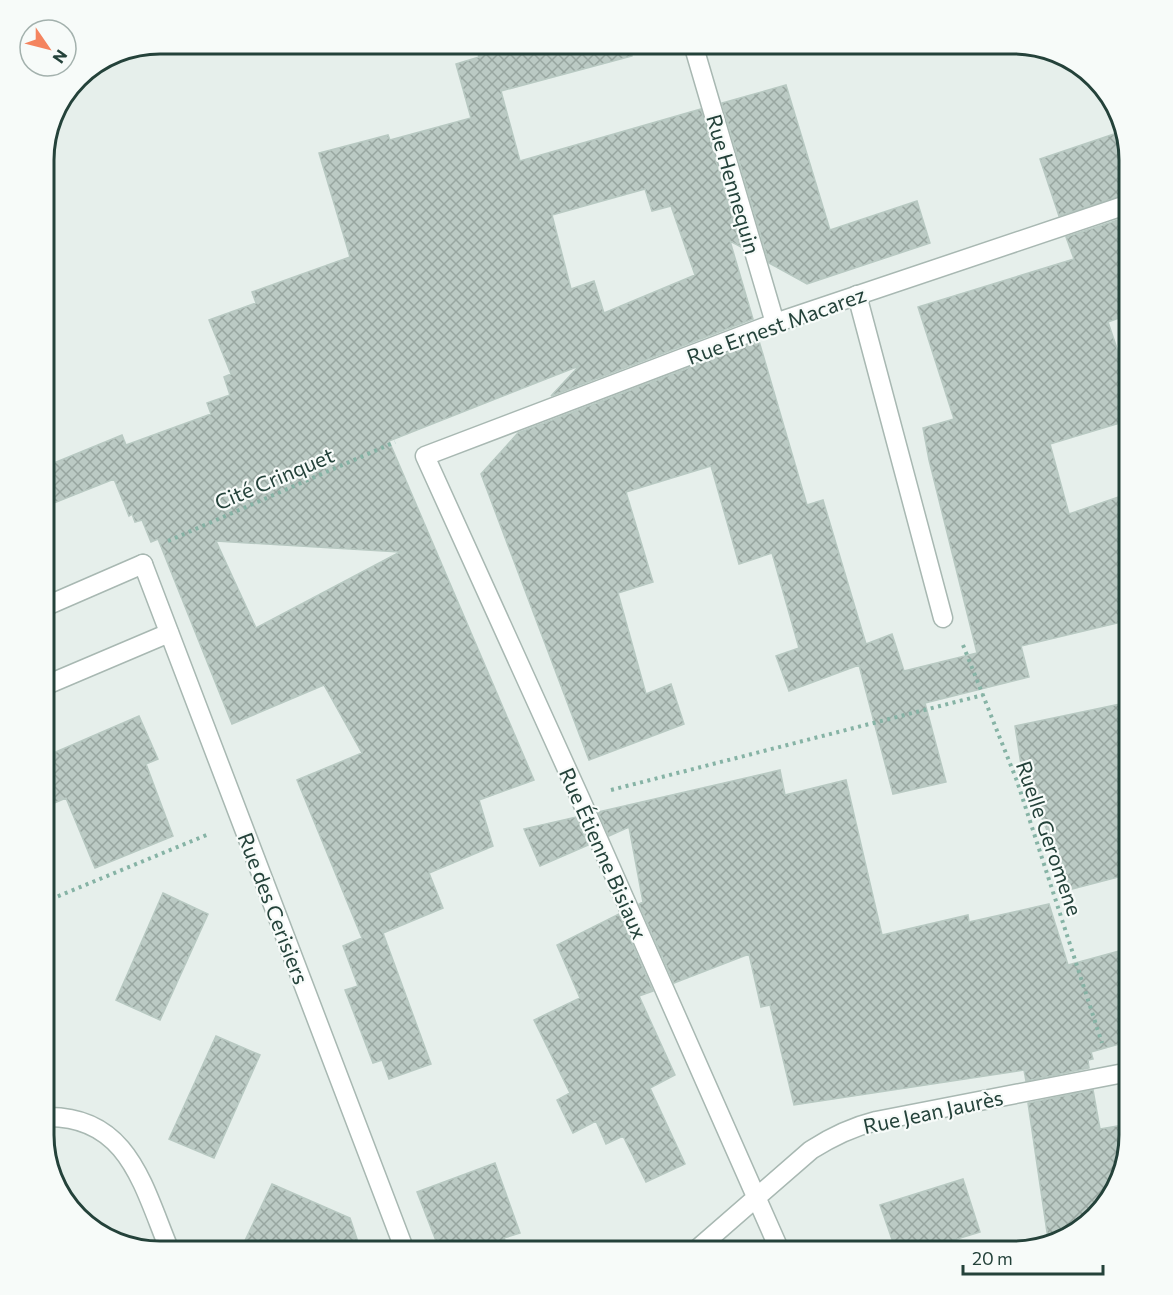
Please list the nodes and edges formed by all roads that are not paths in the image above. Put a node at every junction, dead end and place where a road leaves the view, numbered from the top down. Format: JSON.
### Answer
{"nodes":[{"id":1,"x":696,"y":54,"type":"edge"},
{"id":2,"x":1119,"y":208,"type":"edge"},
{"id":3,"x":857,"y":295,"type":"junction"},
{"id":4,"x":775,"y":324,"type":"junction"},
{"id":5,"x":425,"y":456,"type":"joint"},
{"id":6,"x":54,"y":604,"type":"edge"},
{"id":7,"x":943,"y":618,"type":"road end"},
{"id":8,"x":169,"y":633,"type":"junction"},
{"id":9,"x":54,"y":682,"type":"edge"},
{"id":10,"x":1119,"y":1073,"type":"edge"},
{"id":11,"x":54,"y":1117,"type":"edge"},
{"id":12,"x":757,"y":1197,"type":"junction"},
{"id":13,"x":166,"y":1241,"type":"edge"},
{"id":14,"x":401,"y":1241,"type":"edge"},
{"id":15,"x":706,"y":1241,"type":"edge"},
{"id":16,"x":776,"y":1241,"type":"edge"}],
"edges":[{"from":1,"to":4,"type":"street","name":"Rue Hennequin"},
{"from":2,"to":3,"type":"street","name":"Rue Ernest Macarez"},
{"from":3,"to":4,"type":"street","name":"Rue Ernest Macarez"},
{"from":3,"to":7,"type":"street"},
{"from":4,"to":5,"type":"street","name":"Rue Ernest Macarez"},
{"from":5,"to":12,"type":"street","name":"Rue Étienne Bisiaux"},
{"from":6,"to":8,"type":"street","name":"Rue des Cerisiers"},
{"from":8,"to":9,"type":"street"},
{"from":8,"to":14,"type":"street","name":"Rue des Cerisiers"},
{"from":10,"to":12,"type":"street","name":"Rue Jean Jaurès"},
{"from":11,"to":13,"type":"street"},
{"from":12,"to":15,"type":"street","name":"Rue Jean Jaurès"},
{"from":12,"to":16,"type":"street","name":"Rue Étienne Bisiaux"}]}
